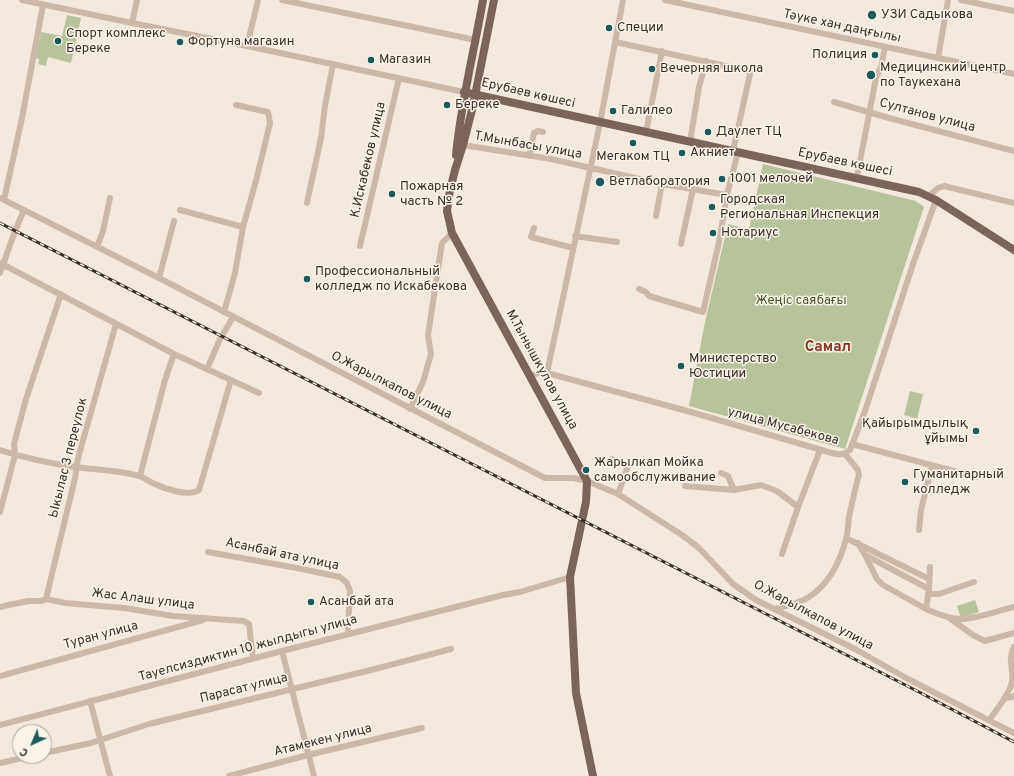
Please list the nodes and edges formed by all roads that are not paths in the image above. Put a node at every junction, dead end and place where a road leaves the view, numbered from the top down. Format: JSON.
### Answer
{"nodes":[{"id":1,"x":22,"y":0,"type":"edge"},
{"id":2,"x":137,"y":0,"type":"edge"},
{"id":3,"x":258,"y":0,"type":"edge"},
{"id":4,"x":282,"y":0,"type":"edge"},
{"id":5,"x":483,"y":0,"type":"edge"},
{"id":6,"x":494,"y":0,"type":"edge"},
{"id":7,"x":623,"y":0,"type":"edge"},
{"id":8,"x":665,"y":0,"type":"edge"},
{"id":9,"x":948,"y":0,"type":"edge"},
{"id":10,"x":961,"y":0,"type":"edge"},
{"id":11,"x":990,"y":3,"type":"edge"},
{"id":12,"x":43,"y":5,"type":"junction"},
{"id":13,"x":1014,"y":11,"type":"edge"},
{"id":14,"x":132,"y":24,"type":"junction"},
{"id":15,"x":476,"y":40,"type":"junction"},
{"id":16,"x":615,"y":42,"type":"junction"},
{"id":17,"x":247,"y":46,"type":"junction"},
{"id":18,"x":885,"y":47,"type":"junction"},
{"id":19,"x":662,"y":52,"type":"junction"},
{"id":20,"x":938,"y":58,"type":"junction"},
{"id":21,"x":706,"y":61,"type":"junction"},
{"id":22,"x":333,"y":64,"type":"junction"},
{"id":23,"x":1014,"y":74,"type":"edge"},
{"id":24,"x":399,"y":78,"type":"junction"},
{"id":25,"x":464,"y":92,"type":"junction"},
{"id":26,"x":475,"y":94,"type":"junction"},
{"id":27,"x":834,"y":102,"type":"dead end"},
{"id":28,"x":236,"y":105,"type":"dead end"},
{"id":29,"x":869,"y":112,"type":"junction"},
{"id":30,"x":600,"y":123,"type":"junction"},
{"id":31,"x":543,"y":132,"type":"dead end"},
{"id":32,"x":646,"y":132,"type":"junction"},
{"id":33,"x":690,"y":142,"type":"junction"},
{"id":34,"x":463,"y":145,"type":"junction"},
{"id":35,"x":735,"y":151,"type":"junction"},
{"id":36,"x":1014,"y":151,"type":"edge"},
{"id":37,"x":529,"y":156,"type":"junction"},
{"id":38,"x":590,"y":168,"type":"junction"},
{"id":39,"x":455,"y":170,"type":"junction"},
{"id":40,"x":857,"y":177,"type":"junction"},
{"id":41,"x":662,"y":184,"type":"junction"},
{"id":42,"x":693,"y":189,"type":"junction"},
{"id":43,"x":727,"y":195,"type":"junction"},
{"id":44,"x":929,"y":196,"type":"junction"},
{"id":45,"x":110,"y":198,"type":"dead end"},
{"id":46,"x":2,"y":199,"type":"edge"},
{"id":47,"x":936,"y":200,"type":"junction"},
{"id":48,"x":307,"y":203,"type":"dead end"},
{"id":49,"x":1014,"y":203,"type":"edge"},
{"id":50,"x":24,"y":210,"type":"junction"},
{"id":51,"x":180,"y":210,"type":"dead end"},
{"id":52,"x":656,"y":216,"type":"dead end"},
{"id":53,"x":174,"y":221,"type":"dead end"},
{"id":54,"x":243,"y":227,"type":"junction"},
{"id":55,"x":534,"y":228,"type":"dead end"},
{"id":56,"x":452,"y":233,"type":"junction"},
{"id":57,"x":575,"y":236,"type":"junction"},
{"id":58,"x":617,"y":242,"type":"dead end"},
{"id":59,"x":681,"y":244,"type":"dead end"},
{"id":60,"x":360,"y":246,"type":"dead end"},
{"id":61,"x":97,"y":247,"type":"junction"},
{"id":62,"x":573,"y":248,"type":"junction"},
{"id":63,"x":1014,"y":250,"type":"edge"},
{"id":64,"x":1,"y":264,"type":"edge"},
{"id":65,"x":0,"y":274,"type":"edge"},
{"id":66,"x":159,"y":278,"type":"junction"},
{"id":67,"x":639,"y":289,"type":"dead end"},
{"id":68,"x":61,"y":294,"type":"junction"},
{"id":69,"x":224,"y":312,"type":"junction"},
{"id":70,"x":232,"y":317,"type":"junction"},
{"id":71,"x":116,"y":324,"type":"junction"},
{"id":72,"x":174,"y":354,"type":"junction"},
{"id":73,"x":207,"y":369,"type":"junction"},
{"id":74,"x":547,"y":373,"type":"junction"},
{"id":75,"x":531,"y":376,"type":"junction"},
{"id":76,"x":231,"y":380,"type":"junction"},
{"id":77,"x":259,"y":393,"type":"dead end"},
{"id":78,"x":410,"y":409,"type":"junction"},
{"id":79,"x":852,"y":444,"type":"junction"},
{"id":80,"x":0,"y":450,"type":"edge"},
{"id":81,"x":820,"y":450,"type":"junction"},
{"id":82,"x":845,"y":454,"type":"junction"},
{"id":83,"x":15,"y":455,"type":"junction"},
{"id":84,"x":612,"y":459,"type":"dead end"},
{"id":85,"x":932,"y":466,"type":"junction"},
{"id":86,"x":76,"y":467,"type":"junction"},
{"id":87,"x":721,"y":473,"type":"dead end"},
{"id":88,"x":140,"y":476,"type":"junction"},
{"id":89,"x":976,"y":477,"type":"dead end"},
{"id":90,"x":587,"y":481,"type":"junction"},
{"id":91,"x":685,"y":486,"type":"dead end"},
{"id":92,"x":734,"y":490,"type":"junction"},
{"id":93,"x":618,"y":494,"type":"junction"},
{"id":94,"x":798,"y":507,"type":"junction"},
{"id":95,"x":0,"y":512,"type":"edge"},
{"id":96,"x":919,"y":530,"type":"dead end"},
{"id":97,"x":846,"y":538,"type":"junction"},
{"id":98,"x":858,"y":544,"type":"junction"},
{"id":99,"x":208,"y":552,"type":"dead end"},
{"id":100,"x":782,"y":554,"type":"dead end"},
{"id":101,"x":865,"y":556,"type":"junction"},
{"id":102,"x":930,"y":567,"type":"dead end"},
{"id":103,"x":570,"y":577,"type":"junction"},
{"id":104,"x":929,"y":579,"type":"junction"},
{"id":105,"x":974,"y":582,"type":"dead end"},
{"id":106,"x":929,"y":592,"type":"junction"},
{"id":107,"x":46,"y":599,"type":"junction"},
{"id":108,"x":0,"y":607,"type":"edge"},
{"id":109,"x":1014,"y":607,"type":"edge"},
{"id":110,"x":774,"y":609,"type":"junction"},
{"id":111,"x":926,"y":609,"type":"junction"},
{"id":112,"x":945,"y":616,"type":"junction"},
{"id":113,"x":208,"y":618,"type":"junction"},
{"id":114,"x":1014,"y":633,"type":"edge"},
{"id":115,"x":349,"y":634,"type":"junction"},
{"id":116,"x":1014,"y":647,"type":"edge"},
{"id":117,"x":451,"y":649,"type":"dead end"},
{"id":118,"x":282,"y":651,"type":"junction"},
{"id":119,"x":253,"y":658,"type":"junction"},
{"id":120,"x":0,"y":676,"type":"edge"},
{"id":121,"x":292,"y":689,"type":"junction"},
{"id":122,"x":1014,"y":696,"type":"edge"},
{"id":123,"x":1004,"y":699,"type":"junction"},
{"id":124,"x":90,"y":701,"type":"junction"},
{"id":125,"x":989,"y":720,"type":"junction"},
{"id":126,"x":0,"y":725,"type":"edge"},
{"id":127,"x":422,"y":728,"type":"dead end"},
{"id":128,"x":1014,"y":733,"type":"edge"},
{"id":129,"x":100,"y":739,"type":"junction"},
{"id":130,"x":52,"y":751,"type":"edge"},
{"id":131,"x":308,"y":755,"type":"junction"},
{"id":132,"x":12,"y":760,"type":"edge"},
{"id":133,"x":0,"y":763,"type":"edge"},
{"id":134,"x":110,"y":776,"type":"edge"},
{"id":135,"x":229,"y":776,"type":"edge"},
{"id":136,"x":314,"y":776,"type":"edge"},
{"id":137,"x":593,"y":776,"type":"edge"}],
"edges":[{"from":1,"to":12,"type":"street","name":"Ерубаев көшесі"},
{"from":2,"to":14,"type":"street"},
{"from":3,"to":17,"type":"street"},
{"from":4,"to":15,"type":"street"},
{"from":5,"to":15,"type":"main road","name":"М.Тынышкулов улица"},
{"from":6,"to":26,"type":"main road","name":"М.Тынышкулов улица"},
{"from":7,"to":16,"type":"street"},
{"from":8,"to":18,"type":"street","name":"Тәуке хан даңғылы"},
{"from":9,"to":20,"type":"street"},
{"from":10,"to":11,"type":"street"},
{"from":11,"to":13,"type":"street"},
{"from":12,"to":14,"type":"street","name":"Ерубаев көшесі"},
{"from":12,"to":46,"type":"street"},
{"from":14,"to":17,"type":"street","name":"Ерубаев көшесі"},
{"from":15,"to":25,"type":"main road","name":"М.Тынышкулов улица"},
{"from":16,"to":19,"type":"street"},
{"from":16,"to":30,"type":"street"},
{"from":17,"to":22,"type":"street","name":"Ерубаев көшесі"},
{"from":18,"to":20,"type":"street","name":"Тәуке хан даңғылы"},
{"from":18,"to":29,"type":"street"},
{"from":19,"to":21,"type":"street"},
{"from":19,"to":32,"type":"street"},
{"from":20,"to":23,"type":"street","name":"Тәуке хан даңғылы"},
{"from":21,"to":33,"type":"street"},
{"from":21,"to":35,"type":"street"},
{"from":22,"to":24,"type":"street","name":"Ерубаев көшесі"},
{"from":22,"to":48,"type":"street"},
{"from":24,"to":25,"type":"street","name":"Ерубаев көшесі"},
{"from":24,"to":60,"type":"street","name":"К.Искабеков улица"},
{"from":25,"to":26,"type":"main road","name":"Ерубаев көшесі"},
{"from":25,"to":39,"type":"main road","name":"М.Тынышкулов улица"},
{"from":26,"to":30,"type":"main road","name":"Ерубаев көшесі"},
{"from":26,"to":34,"type":"main road","name":"М.Тынышкулов улица"},
{"from":27,"to":29,"type":"street","name":"Султанов улица"},
{"from":28,"to":54,"type":"street"},
{"from":29,"to":36,"type":"street","name":"Султанов улица"},
{"from":29,"to":40,"type":"street"},
{"from":30,"to":32,"type":"main road","name":"Ерубаев көшесі"},
{"from":30,"to":38,"type":"street"},
{"from":31,"to":37,"type":"street"},
{"from":32,"to":33,"type":"main road","name":"Ерубаев көшесі"},
{"from":33,"to":35,"type":"main road","name":"Ерубаев көшесі"},
{"from":34,"to":37,"type":"street","name":"Т.Мынбасы улица"},
{"from":34,"to":39,"type":"main road","name":"М.Тынышкулов улица"},
{"from":35,"to":40,"type":"main road","name":"Ерубаев көшесі"},
{"from":35,"to":43,"type":"street"},
{"from":37,"to":38,"type":"street","name":"Т.Мынбасы улица"},
{"from":38,"to":41,"type":"street","name":"Т.Мынбасы улица"},
{"from":38,"to":57,"type":"street","name":"Т.Мынбасы улица"},
{"from":39,"to":56,"type":"main road","name":"М.Тынышкулов улица"},
{"from":40,"to":44,"type":"main road","name":"Ерубаев көшесі"},
{"from":41,"to":42,"type":"street","name":"Т.Мынбасы улица"},
{"from":41,"to":52,"type":"street"},
{"from":42,"to":43,"type":"street","name":"Т.Мынбасы улица"},
{"from":42,"to":59,"type":"street"},
{"from":43,"to":67,"type":"street"},
{"from":44,"to":47,"type":"main road","name":"Ерубаев көшесі"},
{"from":44,"to":49,"type":"street"},
{"from":45,"to":61,"type":"street"},
{"from":46,"to":50,"type":"street","name":"О.Жарылкапов улица"},
{"from":47,"to":63,"type":"main road","name":"Ерубаев көшесі"},
{"from":47,"to":79,"type":"street","name":"улица Мусабекова"},
{"from":50,"to":61,"type":"street","name":"О.Жарылкапов улица"},
{"from":50,"to":64,"type":"street"},
{"from":51,"to":54,"type":"street"},
{"from":53,"to":66,"type":"street"},
{"from":54,"to":69,"type":"street"},
{"from":55,"to":62,"type":"street"},
{"from":56,"to":75,"type":"main road","name":"М.Тынышкулов улица"},
{"from":56,"to":78,"type":"street"},
{"from":57,"to":58,"type":"street"},
{"from":57,"to":62,"type":"street","name":"Т.Мынбасы улица"},
{"from":61,"to":66,"type":"street","name":"О.Жарылкапов улица"},
{"from":62,"to":74,"type":"street","name":"Т.Мынбасы улица"},
{"from":64,"to":65,"type":"street"},
{"from":64,"to":68,"type":"street"},
{"from":66,"to":69,"type":"street","name":"О.Жарылкапов улица"},
{"from":68,"to":71,"type":"street"},
{"from":68,"to":83,"type":"street"},
{"from":69,"to":70,"type":"street","name":"О.Жарылкапов улица"},
{"from":70,"to":73,"type":"street"},
{"from":70,"to":78,"type":"street","name":"О.Жарылкапов улица"},
{"from":71,"to":72,"type":"street"},
{"from":71,"to":86,"type":"street","name":"Ыкылас 3 переулок"},
{"from":72,"to":73,"type":"street"},
{"from":72,"to":88,"type":"street"},
{"from":73,"to":76,"type":"street"},
{"from":74,"to":75,"type":"street"},
{"from":74,"to":81,"type":"street","name":"улица Мусабекова"},
{"from":75,"to":90,"type":"main road","name":"М.Тынышкулов улица"},
{"from":76,"to":77,"type":"street"},
{"from":76,"to":88,"type":"street"},
{"from":78,"to":90,"type":"street","name":"О.Жарылкапов улица"},
{"from":79,"to":82,"type":"street","name":"улица Мусабекова"},
{"from":79,"to":85,"type":"street"},
{"from":80,"to":83,"type":"street"},
{"from":81,"to":82,"type":"street","name":"улица Мусабекова"},
{"from":81,"to":94,"type":"street"},
{"from":82,"to":97,"type":"street"},
{"from":83,"to":86,"type":"street"},
{"from":83,"to":95,"type":"street"},
{"from":84,"to":93,"type":"street"},
{"from":85,"to":89,"type":"street"},
{"from":85,"to":96,"type":"street"},
{"from":86,"to":88,"type":"street"},
{"from":86,"to":107,"type":"street","name":"Ыкылас 3 переулок"},
{"from":87,"to":92,"type":"street"},
{"from":90,"to":93,"type":"street","name":"О.Жарылкапов улица"},
{"from":90,"to":103,"type":"main road"},
{"from":91,"to":92,"type":"street"},
{"from":92,"to":94,"type":"street"},
{"from":93,"to":110,"type":"street","name":"О.Жарылкапов улица"},
{"from":94,"to":100,"type":"street"},
{"from":97,"to":98,"type":"street"},
{"from":97,"to":110,"type":"street"},
{"from":98,"to":101,"type":"street"},
{"from":98,"to":104,"type":"street"},
{"from":99,"to":115,"type":"street","name":"Асанбай ата улица"},
{"from":101,"to":106,"type":"street"},
{"from":101,"to":111,"type":"street"},
{"from":102,"to":104,"type":"street"},
{"from":103,"to":115,"type":"street","name":"Тауелсиздиктин 10 жылдыгы улица"},
{"from":103,"to":137,"type":"main road"},
{"from":104,"to":106,"type":"street"},
{"from":105,"to":106,"type":"street"},
{"from":106,"to":111,"type":"street"},
{"from":107,"to":108,"type":"street","name":"Жас Алаш улица"},
{"from":107,"to":113,"type":"street","name":"Жас Алаш улица"},
{"from":109,"to":112,"type":"street"},
{"from":110,"to":125,"type":"street","name":"О.Жарылкапов улица"},
{"from":111,"to":112,"type":"street"},
{"from":112,"to":114,"type":"street"},
{"from":113,"to":119,"type":"street","name":"Жас Алаш улица"},
{"from":113,"to":120,"type":"street","name":"Туран улица"},
{"from":115,"to":118,"type":"street","name":"Тауелсиздиктин 10 жылдыгы улица"},
{"from":116,"to":123,"type":"street"},
{"from":117,"to":121,"type":"street","name":"Парасат улица"},
{"from":118,"to":119,"type":"street","name":"Тауелсиздиктин 10 жылдыгы улица"},
{"from":118,"to":121,"type":"street"},
{"from":119,"to":124,"type":"street","name":"Тауелсиздиктин 10 жылдыгы улица"},
{"from":121,"to":129,"type":"street","name":"Парасат улица"},
{"from":121,"to":131,"type":"street"},
{"from":122,"to":123,"type":"street"},
{"from":123,"to":125,"type":"street"},
{"from":124,"to":126,"type":"street","name":"Тауелсиздиктин 10 жылдыгы улица"},
{"from":124,"to":129,"type":"street"},
{"from":125,"to":128,"type":"street","name":"О.Жарылкапов улица"},
{"from":127,"to":131,"type":"street","name":"Атамекен улица"},
{"from":129,"to":130,"type":"street","name":"Парасат улица"},
{"from":129,"to":134,"type":"street"},
{"from":131,"to":135,"type":"street","name":"Атамекен улица"},
{"from":131,"to":136,"type":"street"},
{"from":132,"to":133,"type":"street"}]}
